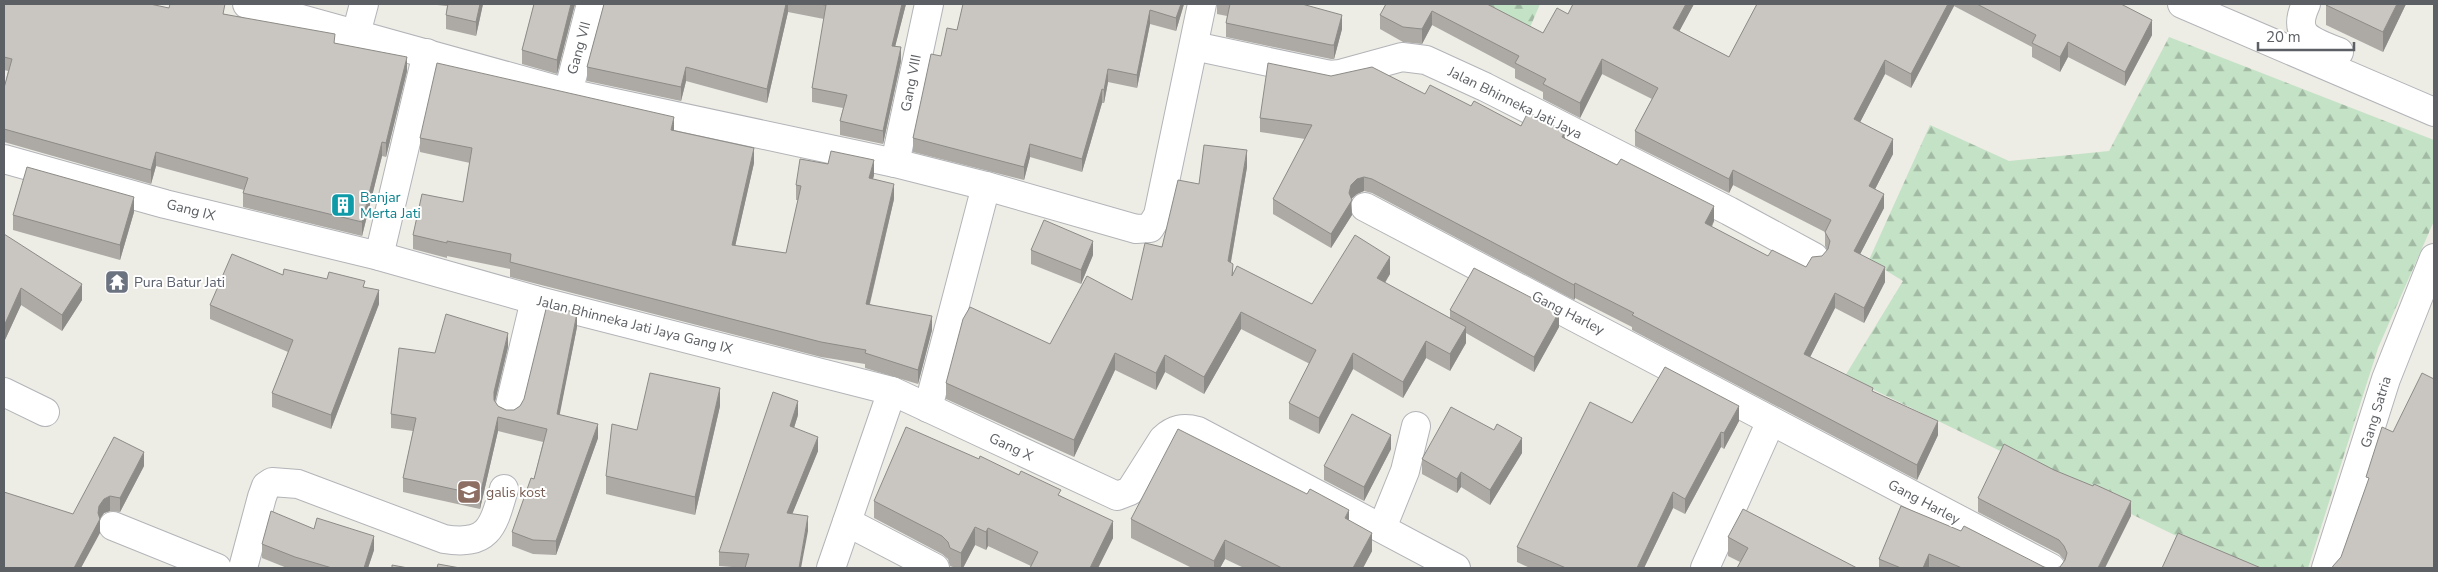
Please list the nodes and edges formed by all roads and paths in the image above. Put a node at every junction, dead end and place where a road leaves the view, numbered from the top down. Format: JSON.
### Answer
{"nodes":[{"id":1,"x":247,"y":4,"type":"edge"},
{"id":2,"x":364,"y":4,"type":"edge"},
{"id":3,"x":591,"y":4,"type":"edge"},
{"id":4,"x":929,"y":4,"type":"edge"},
{"id":5,"x":1202,"y":4,"type":"edge"},
{"id":6,"x":2182,"y":4,"type":"edge"},
{"id":7,"x":2306,"y":4,"type":"edge"},
{"id":8,"x":356,"y":34,"type":"junction"},
{"id":9,"x":1194,"y":46,"type":"junction"},
{"id":10,"x":427,"y":53,"type":"junction"},
{"id":11,"x":568,"y":93,"type":"junction"},
{"id":12,"x":2434,"y":93,"type":"edge"},
{"id":13,"x":2434,"y":112,"type":"edge"},
{"id":14,"x":4,"y":160,"type":"edge"},
{"id":15,"x":895,"y":163,"type":"junction"},
{"id":16,"x":986,"y":186,"type":"junction"},
{"id":17,"x":1365,"y":207,"type":"dead end"},
{"id":18,"x":379,"y":256,"type":"junction"},
{"id":19,"x":1814,"y":257,"type":"edge"},
{"id":20,"x":2434,"y":258,"type":"edge"},
{"id":21,"x":535,"y":300,"type":"junction"},
{"id":22,"x":4,"y":392,"type":"edge"},
{"id":23,"x":892,"y":392,"type":"junction"},
{"id":24,"x":928,"y":408,"type":"junction"},
{"id":25,"x":509,"y":409,"type":"edge"},
{"id":26,"x":45,"y":412,"type":"dead end"},
{"id":27,"x":1771,"y":421,"type":"junction"},
{"id":28,"x":1416,"y":426,"type":"dead end"},
{"id":29,"x":504,"y":489,"type":"dead end"},
{"id":30,"x":847,"y":522,"type":"junction"},
{"id":31,"x":113,"y":526,"type":"dead end"},
{"id":32,"x":1382,"y":528,"type":"junction"},
{"id":33,"x":218,"y":568,"type":"edge"},
{"id":34,"x":243,"y":568,"type":"edge"},
{"id":35,"x":831,"y":568,"type":"edge"},
{"id":36,"x":936,"y":568,"type":"edge"},
{"id":37,"x":1456,"y":568,"type":"edge"},
{"id":38,"x":1705,"y":568,"type":"edge"},
{"id":39,"x":2051,"y":568,"type":"edge"},
{"id":40,"x":2326,"y":568,"type":"edge"}],
"edges":[{"from":1,"to":8,"type":"street"},
{"from":2,"to":8,"type":"street"},
{"from":3,"to":11,"type":"street","name":"Gang VII"},
{"from":4,"to":15,"type":"street","name":"Gang VIII"},
{"from":5,"to":9,"type":"street"},
{"from":6,"to":13,"type":"street"},
{"from":7,"to":12,"type":"street"},
{"from":8,"to":10,"type":"street"},
{"from":9,"to":16,"type":"street"},
{"from":9,"to":19,"type":"street","name":"Jalan Bhinneka Jati Jaya"},
{"from":10,"to":11,"type":"street"},
{"from":10,"to":18,"type":"street"},
{"from":11,"to":15,"type":"street"},
{"from":14,"to":18,"type":"street","name":"Gang IX"},
{"from":15,"to":16,"type":"street"},
{"from":16,"to":24,"type":"street"},
{"from":17,"to":27,"type":"street","name":"Gang Harley"},
{"from":18,"to":21,"type":"street","name":"Jalan Bhinneka Jati Jaya Gang IX"},
{"from":20,"to":40,"type":"street","name":"Gang Satria"},
{"from":21,"to":23,"type":"street","name":"Jalan Bhinneka Jati Jaya Gang IX"},
{"from":21,"to":25,"type":"street"},
{"from":22,"to":26,"type":"street"},
{"from":23,"to":24,"type":"street","name":"Gang X"},
{"from":23,"to":30,"type":"street"},
{"from":24,"to":32,"type":"street","name":"Gang X"},
{"from":27,"to":38,"type":"street"},
{"from":27,"to":39,"type":"street","name":"Gang Harley"},
{"from":28,"to":32,"type":"street"},
{"from":29,"to":34,"type":"street"},
{"from":30,"to":35,"type":"street"},
{"from":30,"to":36,"type":"street"},
{"from":31,"to":33,"type":"street"},
{"from":32,"to":37,"type":"street"}]}
